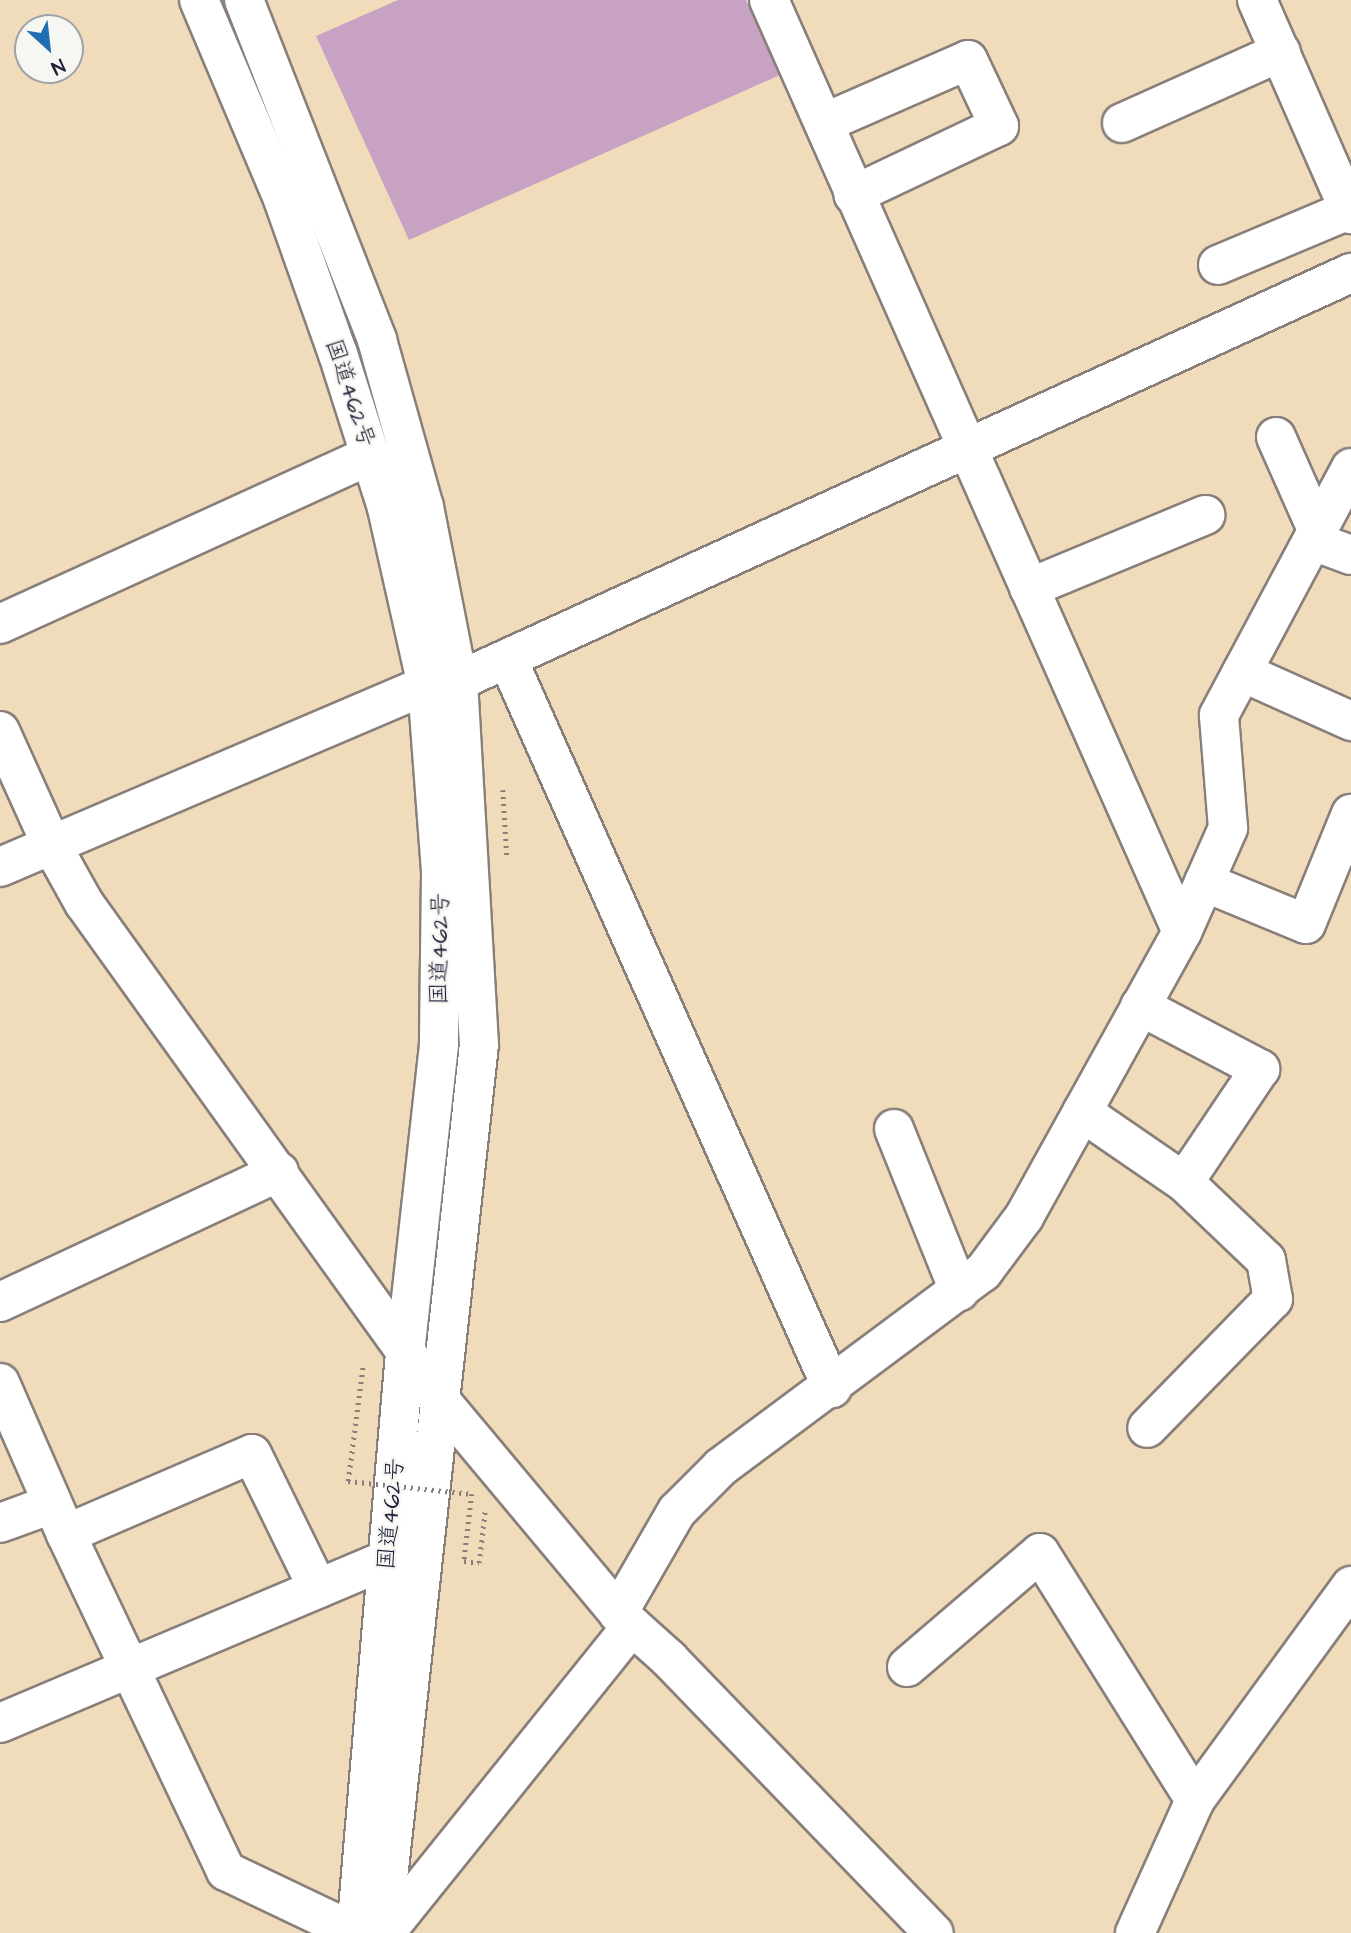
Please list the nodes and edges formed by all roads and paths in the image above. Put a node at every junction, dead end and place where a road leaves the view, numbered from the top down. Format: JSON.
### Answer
{"nodes":[{"id":1,"x":200,"y":0,"type":"edge"},
{"id":2,"x":244,"y":0,"type":"edge"},
{"id":3,"x":769,"y":0,"type":"edge"},
{"id":4,"x":1258,"y":0,"type":"edge"},
{"id":5,"x":1281,"y":52,"type":"junction"},
{"id":6,"x":824,"y":123,"type":"junction"},
{"id":7,"x":1122,"y":123,"type":"dead end"},
{"id":8,"x":853,"y":195,"type":"junction"},
{"id":9,"x":1350,"y":212,"type":"edge"},
{"id":10,"x":1218,"y":265,"type":"dead end"},
{"id":11,"x":1351,"y":273,"type":"edge"},
{"id":12,"x":1276,"y":437,"type":"dead end"},
{"id":13,"x":968,"y":451,"type":"junction"},
{"id":14,"x":370,"y":455,"type":"junction"},
{"id":15,"x":1351,"y":468,"type":"edge"},
{"id":16,"x":1205,"y":515,"type":"dead end"},
{"id":17,"x":1315,"y":536,"type":"junction"},
{"id":18,"x":1351,"y":555,"type":"edge"},
{"id":19,"x":1029,"y":588,"type":"junction"},
{"id":20,"x":0,"y":624,"type":"edge"},
{"id":21,"x":508,"y":660,"type":"junction"},
{"id":22,"x":1242,"y":672,"type":"junction"},
{"id":23,"x":442,"y":683,"type":"junction"},
{"id":24,"x":1351,"y":721,"type":"edge"},
{"id":25,"x":0,"y":731,"type":"edge"},
{"id":26,"x":1351,"y":814,"type":"edge"},
{"id":27,"x":51,"y":844,"type":"junction"},
{"id":28,"x":0,"y":867,"type":"edge"},
{"id":29,"x":1204,"y":882,"type":"junction"},
{"id":30,"x":1182,"y":932,"type":"junction"},
{"id":31,"x":1140,"y":1006,"type":"junction"},
{"id":32,"x":1082,"y":1112,"type":"junction"},
{"id":33,"x":894,"y":1129,"type":"dead end"},
{"id":34,"x":279,"y":1172,"type":"junction"},
{"id":35,"x":1184,"y":1182,"type":"junction"},
{"id":36,"x":959,"y":1291,"type":"junction"},
{"id":37,"x":0,"y":1301,"type":"edge"},
{"id":38,"x":405,"y":1353,"type":"junction"},
{"id":39,"x":363,"y":1365,"type":"dead end"},
{"id":40,"x":0,"y":1383,"type":"edge"},
{"id":41,"x":832,"y":1388,"type":"junction"},
{"id":42,"x":441,"y":1401,"type":"junction"},
{"id":43,"x":1147,"y":1428,"type":"dead end"},
{"id":44,"x":485,"y":1509,"type":"dead end"},
{"id":45,"x":59,"y":1519,"type":"junction"},
{"id":46,"x":0,"y":1522,"type":"edge"},
{"id":47,"x":426,"y":1543,"type":"junction"},
{"id":48,"x":387,"y":1560,"type":"junction"},
{"id":49,"x":1351,"y":1587,"type":"edge"},
{"id":50,"x":318,"y":1589,"type":"junction"},
{"id":51,"x":625,"y":1620,"type":"junction"},
{"id":52,"x":127,"y":1666,"type":"junction"},
{"id":53,"x":907,"y":1667,"type":"dead end"},
{"id":54,"x":0,"y":1723,"type":"edge"},
{"id":55,"x":1195,"y":1800,"type":"junction"},
{"id":56,"x":356,"y":1933,"type":"edge"},
{"id":57,"x":384,"y":1933,"type":"edge"},
{"id":58,"x":934,"y":1933,"type":"edge"},
{"id":59,"x":1135,"y":1933,"type":"edge"}],
"edges":[{"from":1,"to":14,"type":"main road","name":"国道462号"},
{"from":2,"to":23,"type":"main road","name":"国道462号"},
{"from":3,"to":6,"type":"main road"},
{"from":4,"to":5,"type":"main road"},
{"from":5,"to":7,"type":"main road"},
{"from":5,"to":9,"type":"main road"},
{"from":6,"to":8,"type":"main road"},
{"from":6,"to":8,"type":"main road"},
{"from":8,"to":13,"type":"main road"},
{"from":9,"to":10,"type":"main road"},
{"from":11,"to":13,"type":"main road"},
{"from":12,"to":17,"type":"main road"},
{"from":13,"to":19,"type":"main road"},
{"from":13,"to":21,"type":"main road"},
{"from":14,"to":20,"type":"main road"},
{"from":14,"to":23,"type":"main road","name":"国道462号"},
{"from":15,"to":17,"type":"main road"},
{"from":16,"to":19,"type":"main road"},
{"from":17,"to":18,"type":"main road"},
{"from":17,"to":22,"type":"main road"},
{"from":19,"to":30,"type":"main road"},
{"from":21,"to":23,"type":"main road"},
{"from":21,"to":41,"type":"main road"},
{"from":22,"to":24,"type":"main road"},
{"from":22,"to":29,"type":"main road"},
{"from":23,"to":27,"type":"main road"},
{"from":23,"to":38,"type":"main road","name":"国道462号"},
{"from":23,"to":42,"type":"main road","name":"国道462号"},
{"from":25,"to":27,"type":"main road"},
{"from":26,"to":29,"type":"main road"},
{"from":27,"to":28,"type":"main road"},
{"from":27,"to":34,"type":"main road"},
{"from":29,"to":30,"type":"main road"},
{"from":30,"to":31,"type":"main road"},
{"from":31,"to":32,"type":"main road"},
{"from":31,"to":35,"type":"main road"},
{"from":32,"to":35,"type":"main road"},
{"from":32,"to":36,"type":"main road"},
{"from":33,"to":36,"type":"main road"},
{"from":34,"to":37,"type":"main road"},
{"from":34,"to":38,"type":"main road"},
{"from":35,"to":43,"type":"main road"},
{"from":36,"to":41,"type":"main road"},
{"from":38,"to":42,"type":"main road"},
{"from":38,"to":48,"type":"main road","name":"国道462号"},
{"from":39,"to":44,"type":"path","bridge":true},
{"from":40,"to":45,"type":"main road"},
{"from":41,"to":51,"type":"main road"},
{"from":42,"to":47,"type":"main road","name":"国道462号"},
{"from":42,"to":51,"type":"main road"},
{"from":45,"to":46,"type":"main road"},
{"from":45,"to":50,"type":"main road"},
{"from":45,"to":52,"type":"main road"},
{"from":47,"to":48,"type":"main road"},
{"from":47,"to":57,"type":"main road","name":"国道462号"},
{"from":48,"to":50,"type":"main road"},
{"from":48,"to":56,"type":"main road","name":"国道462号"},
{"from":49,"to":55,"type":"main road"},
{"from":50,"to":52,"type":"main road"},
{"from":51,"to":57,"type":"main road"},
{"from":51,"to":58,"type":"main road"},
{"from":52,"to":54,"type":"main road"},
{"from":52,"to":56,"type":"main road"},
{"from":53,"to":55,"type":"main road"},
{"from":55,"to":59,"type":"main road"}]}
